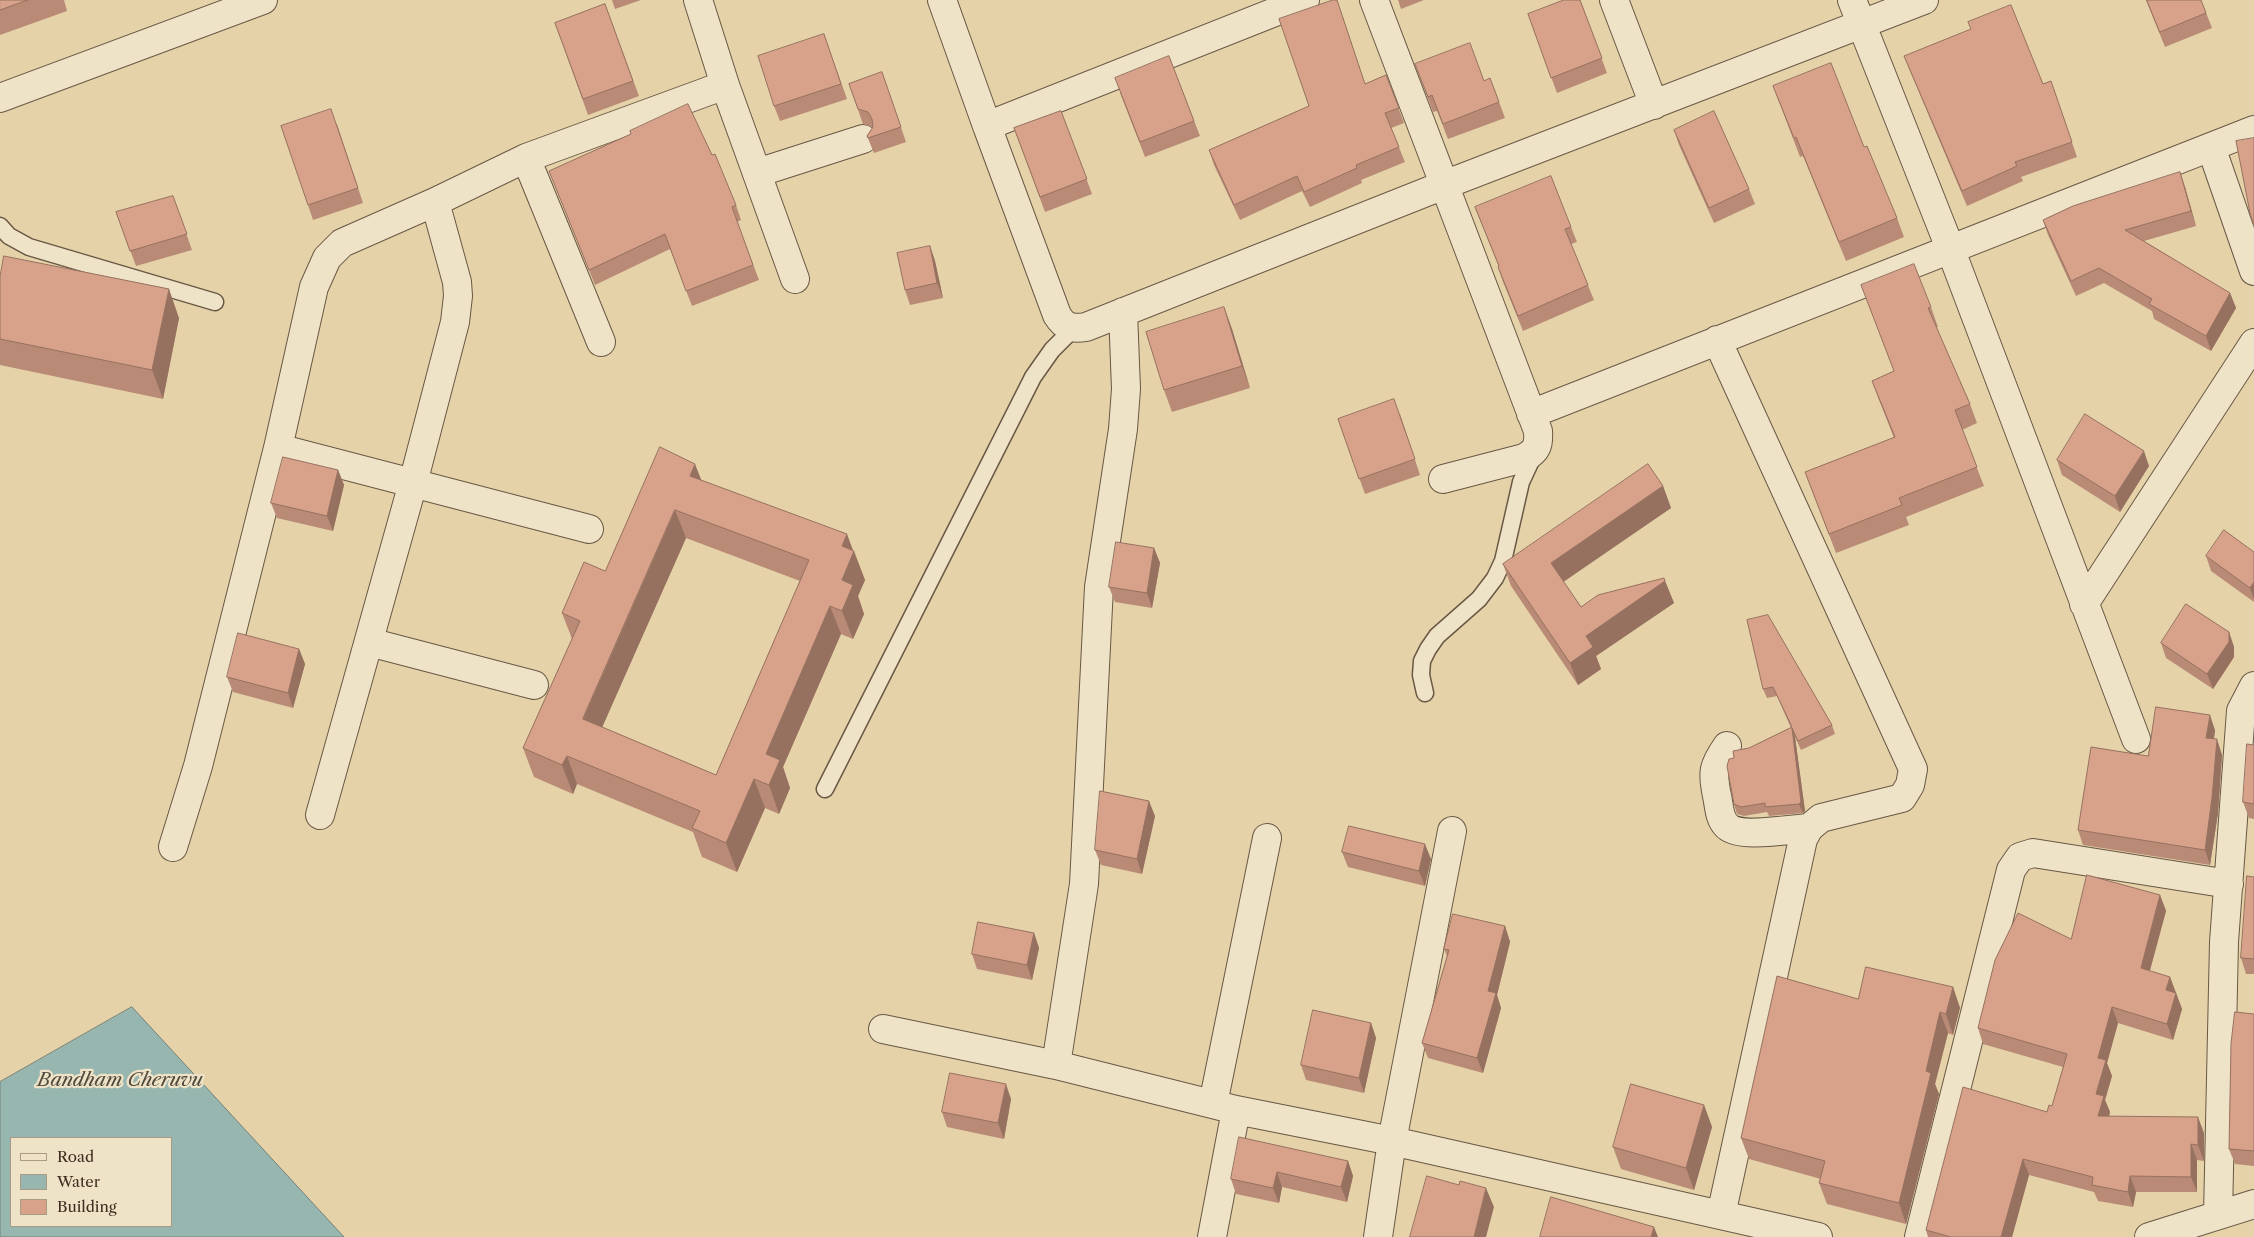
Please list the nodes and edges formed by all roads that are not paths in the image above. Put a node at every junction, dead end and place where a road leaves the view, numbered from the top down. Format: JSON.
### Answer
{"nodes":[{"id":1,"x":263,"y":0,"type":"edge"},
{"id":2,"x":698,"y":0,"type":"edge"},
{"id":3,"x":942,"y":0,"type":"edge"},
{"id":4,"x":1305,"y":0,"type":"edge"},
{"id":5,"x":1374,"y":0,"type":"edge"},
{"id":6,"x":1614,"y":0,"type":"edge"},
{"id":7,"x":1924,"y":0,"type":"edge"},
{"id":8,"x":1856,"y":12,"type":"edge"},
{"id":9,"x":725,"y":85,"type":"junction"},
{"id":10,"x":0,"y":98,"type":"edge"},
{"id":11,"x":1654,"y":105,"type":"junction"},
{"id":12,"x":987,"y":126,"type":"junction"},
{"id":13,"x":2254,"y":130,"type":"edge"},
{"id":14,"x":863,"y":139,"type":"dead end"},
{"id":15,"x":2211,"y":147,"type":"junction"},
{"id":16,"x":526,"y":158,"type":"junction"},
{"id":17,"x":757,"y":173,"type":"junction"},
{"id":18,"x":1444,"y":185,"type":"junction"},
{"id":19,"x":435,"y":202,"type":"junction"},
{"id":20,"x":0,"y":226,"type":"edge"},
{"id":21,"x":1950,"y":248,"type":"junction"},
{"id":22,"x":2254,"y":271,"type":"edge"},
{"id":23,"x":795,"y":279,"type":"dead end"},
{"id":24,"x":215,"y":302,"type":"dead end"},
{"id":25,"x":1123,"y":312,"type":"junction"},
{"id":26,"x":1073,"y":329,"type":"junction"},
{"id":27,"x":1717,"y":340,"type":"junction"},
{"id":28,"x":601,"y":342,"type":"dead end"},
{"id":29,"x":2254,"y":343,"type":"edge"},
{"id":30,"x":1531,"y":414,"type":"junction"},
{"id":31,"x":278,"y":448,"type":"junction"},
{"id":32,"x":1534,"y":452,"type":"junction"},
{"id":33,"x":1443,"y":480,"type":"dead end"},
{"id":34,"x":413,"y":483,"type":"junction"},
{"id":35,"x":589,"y":529,"type":"dead end"},
{"id":36,"x":2084,"y":604,"type":"junction"},
{"id":37,"x":369,"y":642,"type":"junction"},
{"id":38,"x":534,"y":685,"type":"dead end"},
{"id":39,"x":2254,"y":686,"type":"edge"},
{"id":40,"x":1425,"y":693,"type":"dead end"},
{"id":41,"x":2136,"y":739,"type":"dead end"},
{"id":42,"x":1727,"y":746,"type":"dead end"},
{"id":43,"x":825,"y":789,"type":"dead end"},
{"id":44,"x":320,"y":815,"type":"dead end"},
{"id":45,"x":1809,"y":828,"type":"junction"},
{"id":46,"x":1452,"y":831,"type":"dead end"},
{"id":47,"x":1267,"y":838,"type":"dead end"},
{"id":48,"x":173,"y":847,"type":"dead end"},
{"id":49,"x":2229,"y":884,"type":"junction"},
{"id":50,"x":883,"y":1029,"type":"dead end"},
{"id":51,"x":1056,"y":1065,"type":"junction"},
{"id":52,"x":1225,"y":1107,"type":"junction"},
{"id":53,"x":1392,"y":1140,"type":"junction"},
{"id":54,"x":2254,"y":1204,"type":"edge"},
{"id":55,"x":1721,"y":1215,"type":"junction"},
{"id":56,"x":2218,"y":1215,"type":"junction"},
{"id":57,"x":1212,"y":1237,"type":"edge"},
{"id":58,"x":1378,"y":1237,"type":"edge"},
{"id":59,"x":1814,"y":1237,"type":"edge"},
{"id":60,"x":1919,"y":1237,"type":"edge"},
{"id":61,"x":2149,"y":1237,"type":"edge"}],
"edges":[{"from":1,"to":10,"type":"street"},
{"from":2,"to":9,"type":"street"},
{"from":3,"to":12,"type":"street"},
{"from":4,"to":12,"type":"street"},
{"from":5,"to":18,"type":"street"},
{"from":6,"to":11,"type":"street"},
{"from":7,"to":8,"type":"street"},
{"from":8,"to":11,"type":"street"},
{"from":8,"to":21,"type":"street"},
{"from":9,"to":16,"type":"street"},
{"from":9,"to":17,"type":"street"},
{"from":11,"to":18,"type":"street"},
{"from":12,"to":26,"type":"street"},
{"from":13,"to":15,"type":"street"},
{"from":14,"to":17,"type":"street"},
{"from":15,"to":21,"type":"street"},
{"from":15,"to":22,"type":"street"},
{"from":16,"to":19,"type":"street"},
{"from":16,"to":28,"type":"street"},
{"from":17,"to":23,"type":"street"},
{"from":18,"to":25,"type":"street"},
{"from":18,"to":30,"type":"street"},
{"from":19,"to":31,"type":"street"},
{"from":19,"to":34,"type":"street"},
{"from":20,"to":24,"type":"lane"},
{"from":21,"to":27,"type":"street"},
{"from":21,"to":36,"type":"street"},
{"from":25,"to":26,"type":"street"},
{"from":25,"to":51,"type":"street"},
{"from":26,"to":43,"type":"lane"},
{"from":27,"to":30,"type":"street"},
{"from":27,"to":45,"type":"street"},
{"from":29,"to":36,"type":"street"},
{"from":30,"to":32,"type":"street"},
{"from":31,"to":34,"type":"street"},
{"from":31,"to":48,"type":"street"},
{"from":32,"to":33,"type":"street"},
{"from":32,"to":40,"type":"lane"},
{"from":34,"to":35,"type":"street"},
{"from":34,"to":37,"type":"street"},
{"from":36,"to":41,"type":"street"},
{"from":37,"to":38,"type":"street"},
{"from":37,"to":44,"type":"street"},
{"from":39,"to":49,"type":"street"},
{"from":42,"to":45,"type":"street"},
{"from":45,"to":55,"type":"street"},
{"from":46,"to":53,"type":"street"},
{"from":47,"to":52,"type":"street"},
{"from":49,"to":56,"type":"street"},
{"from":49,"to":60,"type":"street"},
{"from":50,"to":51,"type":"street"},
{"from":51,"to":52,"type":"street"},
{"from":52,"to":53,"type":"street"},
{"from":52,"to":57,"type":"street"},
{"from":53,"to":55,"type":"street"},
{"from":53,"to":58,"type":"street"},
{"from":54,"to":56,"type":"street"},
{"from":55,"to":59,"type":"street"},
{"from":56,"to":61,"type":"street"}]}
